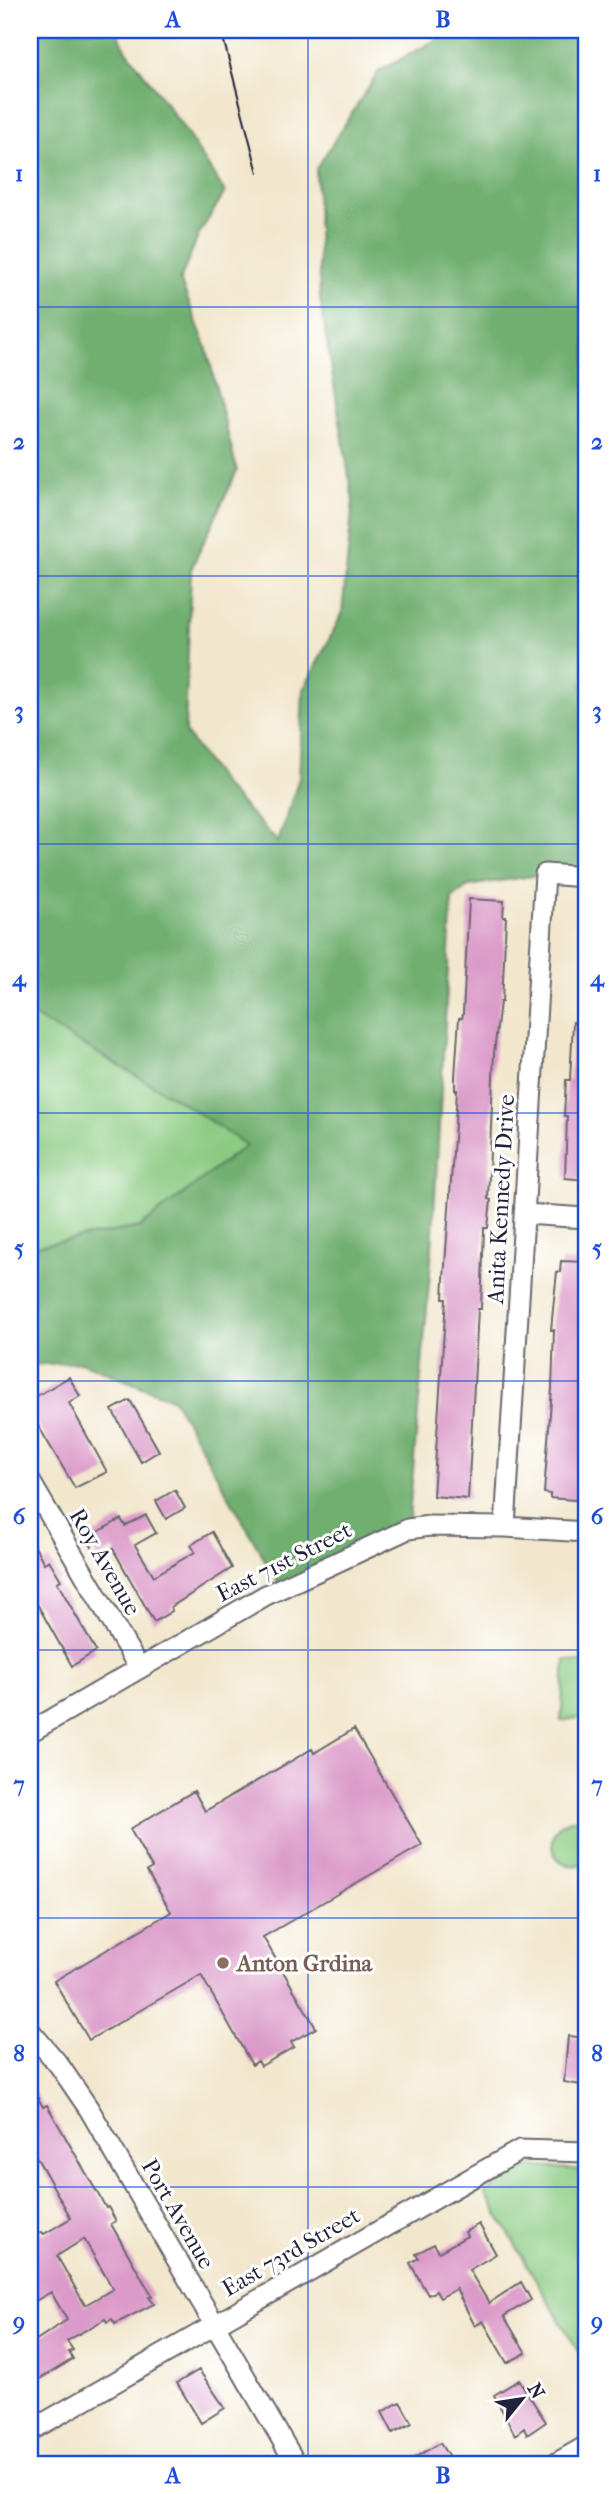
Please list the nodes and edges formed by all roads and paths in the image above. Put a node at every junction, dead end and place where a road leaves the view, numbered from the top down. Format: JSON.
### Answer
{"nodes":[{"id":1,"x":586,"y":877,"type":"edge"},
{"id":2,"x":526,"y":1214,"type":"junction"},
{"id":3,"x":586,"y":1218,"type":"edge"},
{"id":4,"x":30,"y":1481,"type":"edge"},
{"id":5,"x":505,"y":1527,"type":"junction"},
{"id":6,"x":586,"y":1532,"type":"edge"},
{"id":7,"x":139,"y":1668,"type":"junction"},
{"id":8,"x":30,"y":1732,"type":"edge"},
{"id":9,"x":30,"y":2031,"type":"edge"},
{"id":10,"x":586,"y":2152,"type":"edge"},
{"id":11,"x":214,"y":2324,"type":"junction"},
{"id":12,"x":30,"y":2431,"type":"edge"},
{"id":13,"x":586,"y":2446,"type":"edge"},
{"id":14,"x":296,"y":2464,"type":"edge"},
{"id":15,"x":555,"y":2464,"type":"edge"}],
"edges":[{"from":1,"to":2,"type":"street","name":"Anita Kennedy Drive"},
{"from":2,"to":3,"type":"street"},
{"from":2,"to":5,"type":"street","name":"Anita Kennedy Drive"},
{"from":4,"to":7,"type":"street","name":"Roy Avenue"},
{"from":5,"to":6,"type":"street","name":"East 71st Street"},
{"from":5,"to":7,"type":"street","name":"East 71st Street"},
{"from":7,"to":8,"type":"street","name":"East 71st Street"},
{"from":9,"to":11,"type":"street","name":"Port Avenue"},
{"from":10,"to":11,"type":"street","name":"East 73rd Street"},
{"from":11,"to":12,"type":"street","name":"East 73rd Street"},
{"from":11,"to":14,"type":"street","name":"Port Avenue"},
{"from":13,"to":15,"type":"street"}]}
